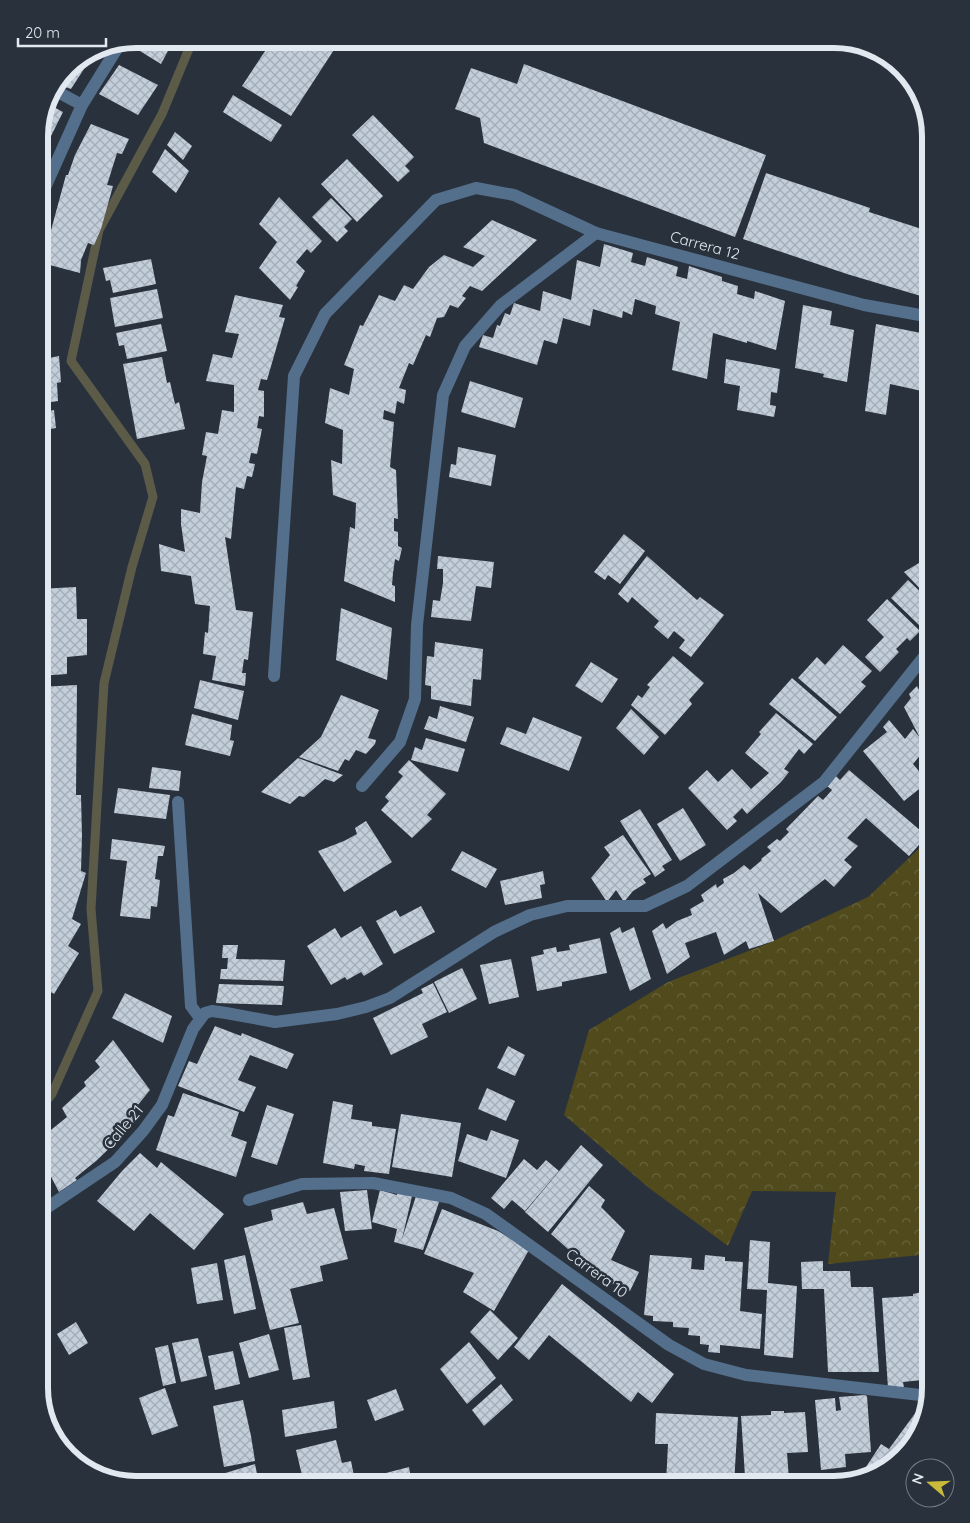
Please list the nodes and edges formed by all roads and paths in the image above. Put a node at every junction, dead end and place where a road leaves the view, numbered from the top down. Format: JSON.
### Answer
{"nodes":[{"id":1,"x":115,"y":50,"type":"edge"},
{"id":2,"x":59,"y":93,"type":"edge"},
{"id":3,"x":82,"y":105,"type":"junction"},
{"id":4,"x":48,"y":180,"type":"edge"},
{"id":5,"x":596,"y":233,"type":"junction"},
{"id":6,"x":922,"y":315,"type":"edge"},
{"id":7,"x":922,"y":659,"type":"edge"},
{"id":8,"x":274,"y":676,"type":"dead end"},
{"id":9,"x":362,"y":786,"type":"dead end"},
{"id":10,"x":178,"y":802,"type":"dead end"},
{"id":11,"x":196,"y":1024,"type":"junction"},
{"id":12,"x":249,"y":1200,"type":"dead end"},
{"id":13,"x":48,"y":1207,"type":"edge"},
{"id":14,"x":922,"y":1395,"type":"edge"}],
"edges":[{"from":1,"to":3,"type":"street"},
{"from":2,"to":3,"type":"street"},
{"from":3,"to":4,"type":"street"},
{"from":5,"to":6,"type":"street","name":"Carrera 12"},
{"from":5,"to":8,"type":"street","name":"Carrera 12"},
{"from":5,"to":9,"type":"street"},
{"from":7,"to":11,"type":"street"},
{"from":10,"to":11,"type":"street"},
{"from":11,"to":13,"type":"street","name":"Calle 21"},
{"from":12,"to":14,"type":"street","name":"Carrera 10"}]}
